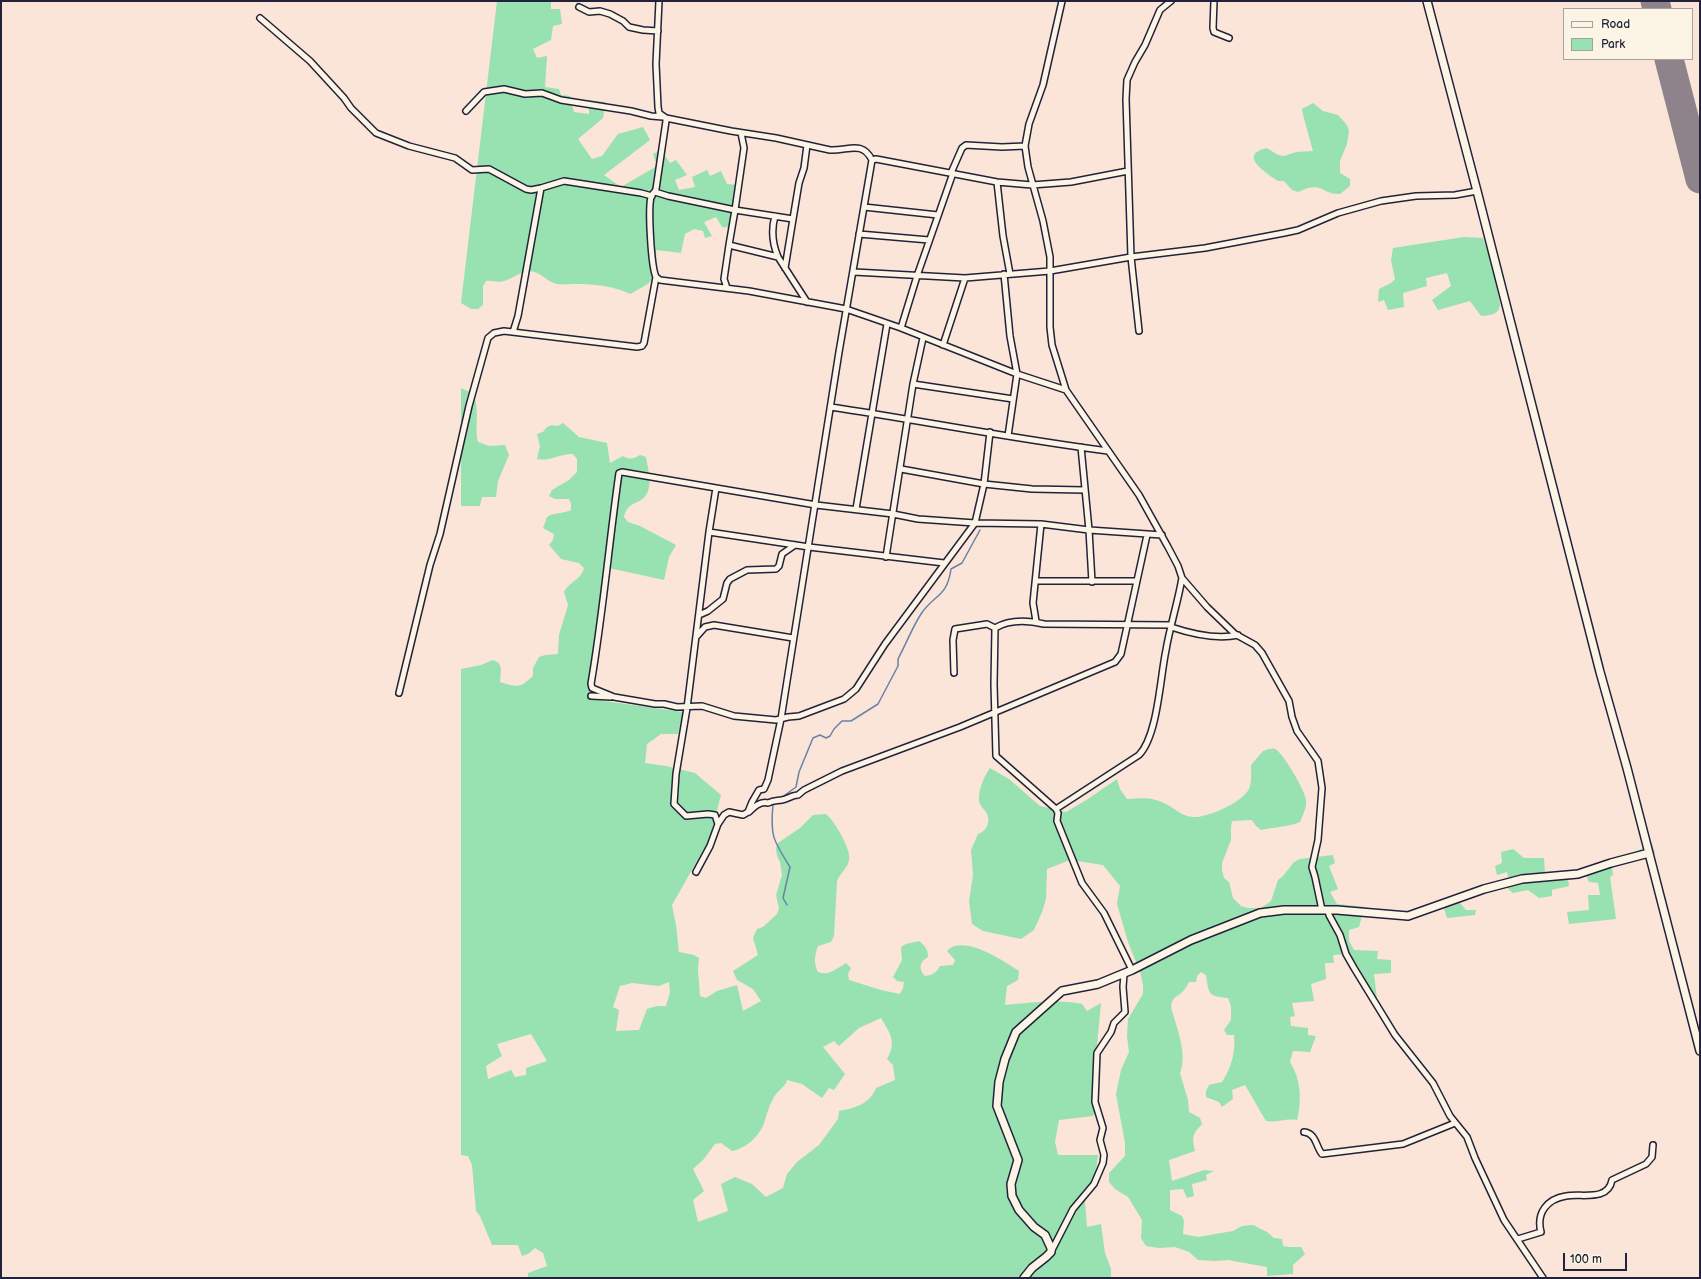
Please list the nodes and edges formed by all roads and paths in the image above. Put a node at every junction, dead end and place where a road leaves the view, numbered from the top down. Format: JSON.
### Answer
{"nodes":[{"id":1,"x":659,"y":1,"type":"edge"},
{"id":2,"x":1062,"y":1,"type":"edge"},
{"id":3,"x":1171,"y":1,"type":"edge"},
{"id":4,"x":1214,"y":1,"type":"edge"},
{"id":5,"x":1427,"y":1,"type":"edge"},
{"id":6,"x":579,"y":7,"type":"dead end"},
{"id":7,"x":260,"y":18,"type":"dead end"},
{"id":8,"x":658,"y":31,"type":"junction"},
{"id":9,"x":1229,"y":38,"type":"dead end"},
{"id":10,"x":466,"y":111,"type":"dead end"},
{"id":11,"x":665,"y":117,"type":"junction"},
{"id":12,"x":741,"y":133,"type":"junction"},
{"id":13,"x":806,"y":145,"type":"junction"},
{"id":14,"x":1025,"y":146,"type":"junction"},
{"id":15,"x":872,"y":160,"type":"junction"},
{"id":16,"x":1128,"y":171,"type":"junction"},
{"id":17,"x":952,"y":173,"type":"junction"},
{"id":18,"x":997,"y":182,"type":"junction"},
{"id":19,"x":1032,"y":185,"type":"junction"},
{"id":20,"x":542,"y":188,"type":"junction"},
{"id":21,"x":1478,"y":191,"type":"junction"},
{"id":22,"x":654,"y":194,"type":"junction"},
{"id":23,"x":864,"y":207,"type":"junction"},
{"id":24,"x":735,"y":210,"type":"junction"},
{"id":25,"x":938,"y":215,"type":"junction"},
{"id":26,"x":775,"y":216,"type":"junction"},
{"id":27,"x":793,"y":219,"type":"junction"},
{"id":28,"x":859,"y":234,"type":"junction"},
{"id":29,"x":929,"y":240,"type":"junction"},
{"id":30,"x":729,"y":245,"type":"junction"},
{"id":31,"x":778,"y":257,"type":"junction"},
{"id":32,"x":1131,"y":257,"type":"junction"},
{"id":33,"x":785,"y":268,"type":"junction"},
{"id":34,"x":1050,"y":271,"type":"junction"},
{"id":35,"x":854,"y":272,"type":"junction"},
{"id":36,"x":1004,"y":274,"type":"junction"},
{"id":37,"x":1010,"y":274,"type":"junction"},
{"id":38,"x":917,"y":276,"type":"junction"},
{"id":39,"x":656,"y":277,"type":"junction"},
{"id":40,"x":965,"y":278,"type":"junction"},
{"id":41,"x":726,"y":288,"type":"junction"},
{"id":42,"x":807,"y":302,"type":"junction"},
{"id":43,"x":846,"y":309,"type":"junction"},
{"id":44,"x":887,"y":324,"type":"junction"},
{"id":45,"x":901,"y":328,"type":"junction"},
{"id":46,"x":1139,"y":331,"type":"dead end"},
{"id":47,"x":513,"y":332,"type":"junction"},
{"id":48,"x":923,"y":338,"type":"junction"},
{"id":49,"x":943,"y":345,"type":"junction"},
{"id":50,"x":1017,"y":374,"type":"junction"},
{"id":51,"x":913,"y":384,"type":"junction"},
{"id":52,"x":1066,"y":390,"type":"junction"},
{"id":53,"x":1013,"y":399,"type":"junction"},
{"id":54,"x":831,"y":407,"type":"junction"},
{"id":55,"x":872,"y":413,"type":"junction"},
{"id":56,"x":908,"y":420,"type":"junction"},
{"id":57,"x":990,"y":432,"type":"junction"},
{"id":58,"x":1008,"y":436,"type":"junction"},
{"id":59,"x":1080,"y":447,"type":"junction"},
{"id":60,"x":1108,"y":451,"type":"junction"},
{"id":61,"x":901,"y":469,"type":"junction"},
{"id":62,"x":984,"y":484,"type":"junction"},
{"id":63,"x":716,"y":488,"type":"junction"},
{"id":64,"x":1084,"y":490,"type":"junction"},
{"id":65,"x":816,"y":504,"type":"junction"},
{"id":66,"x":856,"y":509,"type":"junction"},
{"id":67,"x":893,"y":514,"type":"junction"},
{"id":68,"x":975,"y":523,"type":"junction"},
{"id":69,"x":1041,"y":524,"type":"junction"},
{"id":70,"x":1089,"y":530,"type":"junction"},
{"id":71,"x":709,"y":532,"type":"junction"},
{"id":72,"x":1147,"y":535,"type":"junction"},
{"id":73,"x":1162,"y":535,"type":"junction"},
{"id":74,"x":796,"y":545,"type":"junction"},
{"id":75,"x":809,"y":547,"type":"junction"},
{"id":76,"x":886,"y":557,"type":"junction"},
{"id":77,"x":944,"y":563,"type":"junction"},
{"id":78,"x":1182,"y":578,"type":"junction"},
{"id":79,"x":1036,"y":581,"type":"junction"},
{"id":80,"x":1137,"y":581,"type":"junction"},
{"id":81,"x":1092,"y":582,"type":"junction"},
{"id":82,"x":699,"y":615,"type":"junction"},
{"id":83,"x":1036,"y":621,"type":"junction"},
{"id":84,"x":1128,"y":624,"type":"junction"},
{"id":85,"x":1171,"y":626,"type":"junction"},
{"id":86,"x":995,"y":628,"type":"junction"},
{"id":87,"x":1238,"y":635,"type":"junction"},
{"id":88,"x":793,"y":638,"type":"junction"},
{"id":89,"x":696,"y":641,"type":"junction"},
{"id":90,"x":954,"y":673,"type":"dead end"},
{"id":91,"x":399,"y":693,"type":"dead end"},
{"id":92,"x":591,"y":696,"type":"dead end"},
{"id":93,"x":614,"y":697,"type":"junction"},
{"id":94,"x":687,"y":708,"type":"junction"},
{"id":95,"x":996,"y":712,"type":"junction"},
{"id":96,"x":781,"y":719,"type":"junction"},
{"id":97,"x":1056,"y":809,"type":"junction"},
{"id":98,"x":748,"y":812,"type":"junction"},
{"id":99,"x":718,"y":824,"type":"junction"},
{"id":100,"x":1649,"y":853,"type":"junction"},
{"id":101,"x":696,"y":872,"type":"dead end"},
{"id":102,"x":1325,"y":910,"type":"junction"},
{"id":103,"x":1132,"y":970,"type":"junction"},
{"id":104,"x":1124,"y":974,"type":"junction"},
{"id":105,"x":1700,"y":1051,"type":"edge"},
{"id":106,"x":1455,"y":1123,"type":"junction"},
{"id":107,"x":1304,"y":1132,"type":"dead end"},
{"id":108,"x":1653,"y":1145,"type":"dead end"},
{"id":109,"x":1518,"y":1239,"type":"junction"},
{"id":110,"x":1051,"y":1252,"type":"junction"},
{"id":111,"x":1024,"y":1278,"type":"edge"},
{"id":112,"x":1543,"y":1278,"type":"edge"}],
"edges":[{"from":1,"to":8,"type":"street"},
{"from":2,"to":14,"type":"street"},
{"from":3,"to":16,"type":"street"},
{"from":4,"to":9,"type":"street"},
{"from":5,"to":21,"type":"street"},
{"from":6,"to":8,"type":"street"},
{"from":7,"to":20,"type":"street"},
{"from":8,"to":11,"type":"street"},
{"from":10,"to":11,"type":"street"},
{"from":11,"to":12,"type":"street"},
{"from":11,"to":22,"type":"street"},
{"from":12,"to":13,"type":"street"},
{"from":12,"to":24,"type":"street"},
{"from":13,"to":15,"type":"street"},
{"from":13,"to":27,"type":"street"},
{"from":14,"to":17,"type":"street"},
{"from":14,"to":19,"type":"street"},
{"from":15,"to":17,"type":"street"},
{"from":15,"to":23,"type":"street"},
{"from":16,"to":19,"type":"street"},
{"from":16,"to":32,"type":"street"},
{"from":17,"to":18,"type":"street"},
{"from":17,"to":25,"type":"street"},
{"from":18,"to":19,"type":"street"},
{"from":18,"to":37,"type":"street"},
{"from":19,"to":34,"type":"street"},
{"from":20,"to":22,"type":"street"},
{"from":20,"to":47,"type":"street"},
{"from":21,"to":32,"type":"street"},
{"from":21,"to":100,"type":"street"},
{"from":22,"to":24,"type":"street"},
{"from":22,"to":39,"type":"street"},
{"from":23,"to":25,"type":"street"},
{"from":23,"to":28,"type":"street"},
{"from":24,"to":26,"type":"street"},
{"from":24,"to":30,"type":"street"},
{"from":25,"to":29,"type":"street"},
{"from":26,"to":27,"type":"street"},
{"from":26,"to":31,"type":"street"},
{"from":27,"to":33,"type":"street"},
{"from":28,"to":29,"type":"street"},
{"from":28,"to":35,"type":"street"},
{"from":29,"to":38,"type":"street"},
{"from":30,"to":31,"type":"street"},
{"from":30,"to":41,"type":"street"},
{"from":31,"to":33,"type":"street"},
{"from":32,"to":34,"type":"street"},
{"from":32,"to":46,"type":"street"},
{"from":33,"to":42,"type":"street"},
{"from":34,"to":37,"type":"street"},
{"from":34,"to":52,"type":"street"},
{"from":35,"to":38,"type":"street"},
{"from":35,"to":43,"type":"street"},
{"from":36,"to":37,"type":"street"},
{"from":36,"to":40,"type":"street"},
{"from":36,"to":50,"type":"street"},
{"from":38,"to":40,"type":"street"},
{"from":38,"to":45,"type":"street"},
{"from":39,"to":41,"type":"street"},
{"from":39,"to":47,"type":"street"},
{"from":40,"to":49,"type":"street"},
{"from":41,"to":42,"type":"street"},
{"from":42,"to":43,"type":"street"},
{"from":43,"to":44,"type":"street"},
{"from":43,"to":54,"type":"street"},
{"from":44,"to":45,"type":"street"},
{"from":44,"to":55,"type":"street"},
{"from":45,"to":48,"type":"street"},
{"from":47,"to":91,"type":"street"},
{"from":48,"to":49,"type":"street"},
{"from":48,"to":51,"type":"street"},
{"from":49,"to":50,"type":"street"},
{"from":50,"to":52,"type":"street"},
{"from":50,"to":53,"type":"street"},
{"from":51,"to":53,"type":"street"},
{"from":51,"to":56,"type":"street"},
{"from":52,"to":60,"type":"street"},
{"from":53,"to":58,"type":"street"},
{"from":54,"to":55,"type":"street"},
{"from":54,"to":65,"type":"street"},
{"from":55,"to":56,"type":"street"},
{"from":55,"to":66,"type":"street"},
{"from":56,"to":57,"type":"street"},
{"from":56,"to":61,"type":"street"},
{"from":57,"to":58,"type":"street"},
{"from":57,"to":62,"type":"street"},
{"from":58,"to":59,"type":"street"},
{"from":59,"to":60,"type":"street"},
{"from":59,"to":64,"type":"street"},
{"from":60,"to":73,"type":"street"},
{"from":61,"to":62,"type":"street"},
{"from":61,"to":67,"type":"street"},
{"from":62,"to":64,"type":"street"},
{"from":62,"to":68,"type":"street"},
{"from":63,"to":65,"type":"street"},
{"from":63,"to":71,"type":"street"},
{"from":63,"to":93,"type":"street"},
{"from":64,"to":70,"type":"street"},
{"from":65,"to":66,"type":"street"},
{"from":65,"to":75,"type":"street"},
{"from":66,"to":67,"type":"street"},
{"from":67,"to":68,"type":"street"},
{"from":67,"to":76,"type":"street"},
{"from":68,"to":69,"type":"street"},
{"from":68,"to":77,"type":"street"},
{"from":69,"to":70,"type":"street"},
{"from":69,"to":79,"type":"street"},
{"from":70,"to":72,"type":"street"},
{"from":70,"to":81,"type":"street"},
{"from":71,"to":74,"type":"street"},
{"from":71,"to":82,"type":"street"},
{"from":72,"to":73,"type":"street"},
{"from":72,"to":80,"type":"street"},
{"from":73,"to":78,"type":"street"},
{"from":74,"to":75,"type":"street"},
{"from":74,"to":82,"type":"street"},
{"from":75,"to":76,"type":"street"},
{"from":75,"to":88,"type":"street"},
{"from":76,"to":77,"type":"street"},
{"from":77,"to":96,"type":"street"},
{"from":78,"to":85,"type":"street"},
{"from":78,"to":87,"type":"street"},
{"from":79,"to":81,"type":"street"},
{"from":79,"to":83,"type":"street"},
{"from":80,"to":81,"type":"street"},
{"from":80,"to":84,"type":"street"},
{"from":82,"to":89,"type":"street"},
{"from":83,"to":84,"type":"street"},
{"from":83,"to":86,"type":"street"},
{"from":84,"to":85,"type":"street"},
{"from":84,"to":95,"type":"street"},
{"from":85,"to":87,"type":"street"},
{"from":85,"to":97,"type":"street"},
{"from":86,"to":90,"type":"street"},
{"from":86,"to":95,"type":"street"},
{"from":87,"to":102,"type":"street"},
{"from":88,"to":89,"type":"street"},
{"from":88,"to":96,"type":"street"},
{"from":89,"to":94,"type":"street"},
{"from":92,"to":93,"type":"street"},
{"from":93,"to":94,"type":"street"},
{"from":94,"to":96,"type":"street"},
{"from":94,"to":99,"type":"street"},
{"from":95,"to":97,"type":"street"},
{"from":95,"to":98,"type":"street"},
{"from":96,"to":98,"type":"street"},
{"from":97,"to":103,"type":"street"},
{"from":98,"to":99,"type":"street"},
{"from":99,"to":101,"type":"street"},
{"from":100,"to":102,"type":"street"},
{"from":100,"to":105,"type":"street"},
{"from":102,"to":103,"type":"street"},
{"from":102,"to":106,"type":"street"},
{"from":103,"to":104,"type":"street"},
{"from":104,"to":110,"type":"street"},
{"from":104,"to":110,"type":"street"},
{"from":106,"to":107,"type":"street"},
{"from":106,"to":109,"type":"street"},
{"from":108,"to":109,"type":"street"},
{"from":109,"to":112,"type":"street"},
{"from":110,"to":111,"type":"street"}]}
